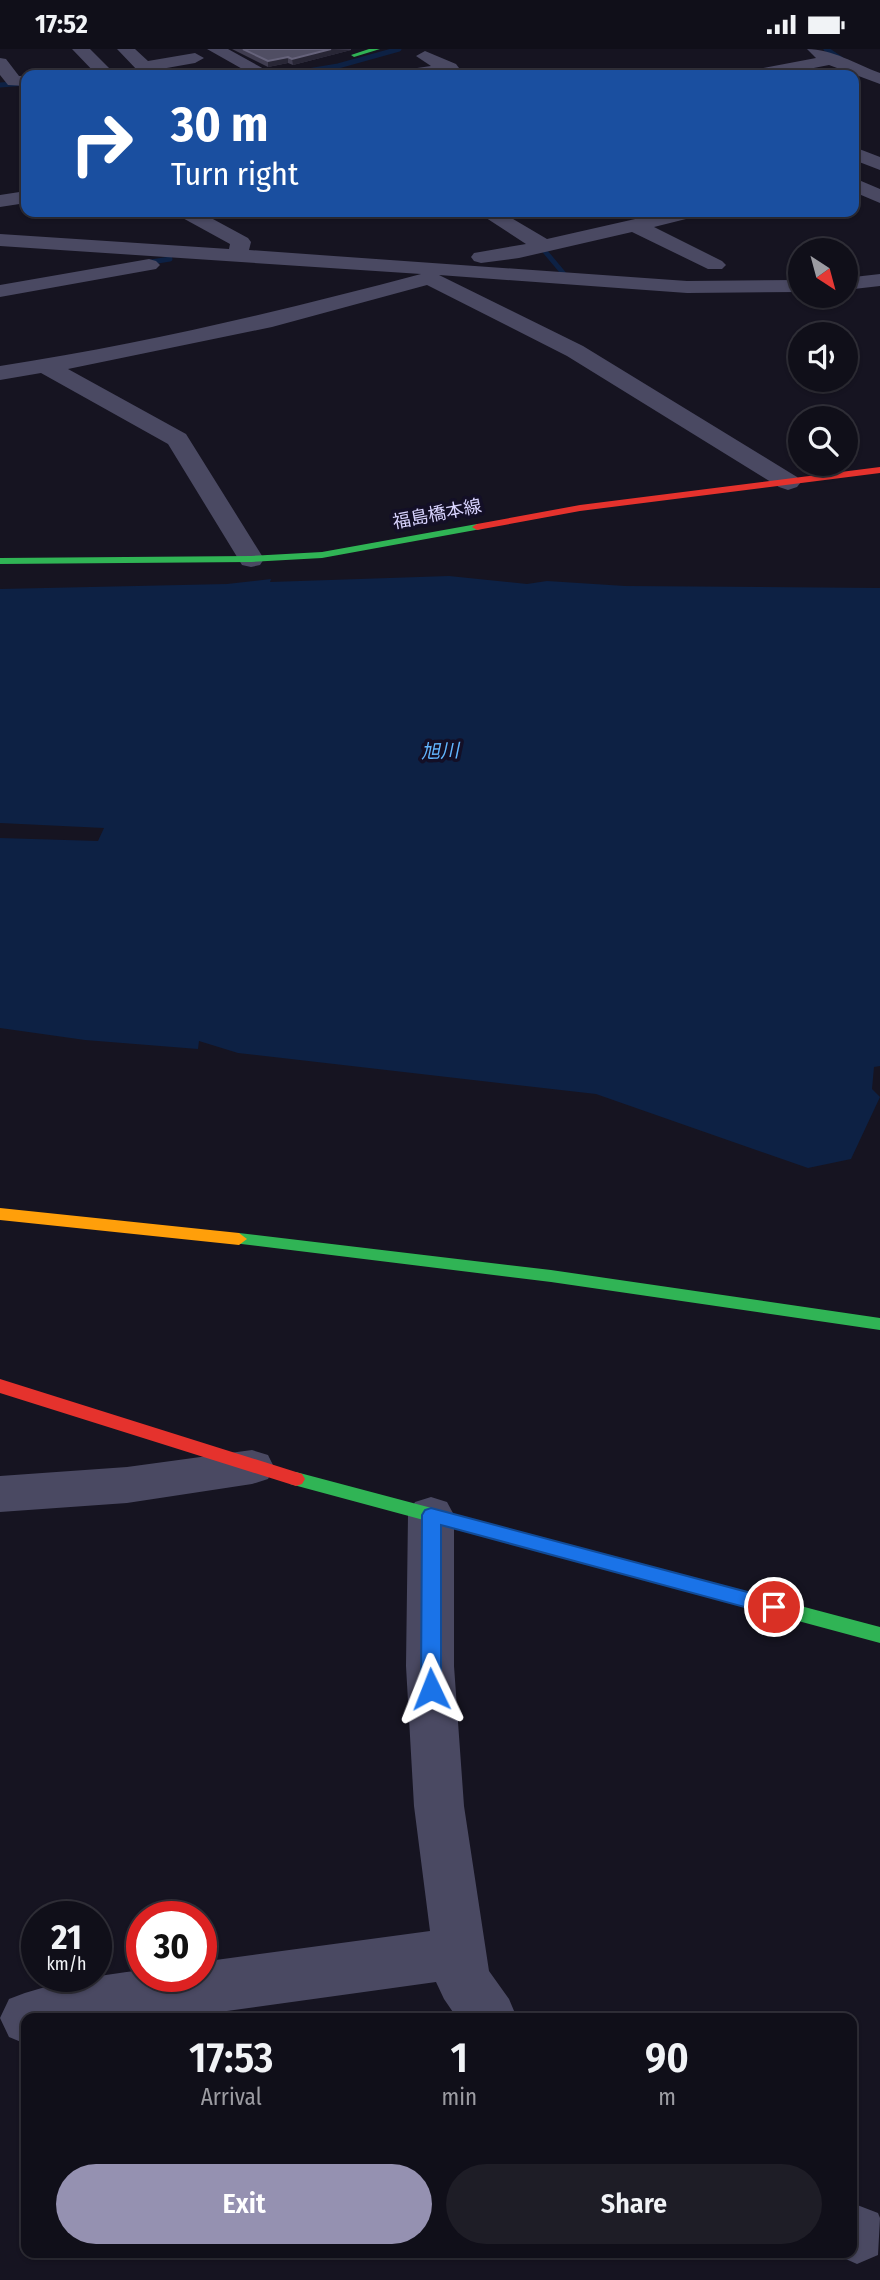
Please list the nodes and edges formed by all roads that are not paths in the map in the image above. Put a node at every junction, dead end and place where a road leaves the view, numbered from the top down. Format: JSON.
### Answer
{"nodes":[{"id":1,"x":80,"y":49,"type":"edge"},
{"id":2,"x":125,"y":49,"type":"edge"},
{"id":3,"x":215,"y":49,"type":"edge"},
{"id":4,"x":377,"y":49,"type":"edge"},
{"id":5,"x":815,"y":49,"type":"edge"},
{"id":6,"x":354,"y":55,"type":"dead end"},
{"id":7,"x":425,"y":56,"type":"dead end"},
{"id":8,"x":195,"y":58,"type":"dead end"},
{"id":9,"x":830,"y":60,"type":"junction"},
{"id":10,"x":0,"y":63,"type":"edge"},
{"id":11,"x":102,"y":70,"type":"edge"},
{"id":12,"x":256,"y":70,"type":"edge"},
{"id":13,"x":436,"y":70,"type":"edge"},
{"id":14,"x":779,"y":70,"type":"edge"},
{"id":15,"x":856,"y":70,"type":"edge"},
{"id":16,"x":859,"y":71,"type":"edge"},
{"id":17,"x":880,"y":79,"type":"edge"},
{"id":18,"x":8,"y":85,"type":"edge"},
{"id":19,"x":859,"y":155,"type":"edge"},
{"id":20,"x":880,"y":164,"type":"edge"},
{"id":21,"x":880,"y":170,"type":"edge"},
{"id":22,"x":859,"y":174,"type":"edge"},
{"id":23,"x":859,"y":186,"type":"edge"},
{"id":24,"x":880,"y":197,"type":"edge"},
{"id":25,"x":21,"y":198,"type":"edge"},
{"id":26,"x":0,"y":201,"type":"edge"},
{"id":27,"x":193,"y":217,"type":"edge"},
{"id":28,"x":196,"y":217,"type":"edge"},
{"id":29,"x":495,"y":217,"type":"edge"},
{"id":30,"x":669,"y":217,"type":"edge"},
{"id":31,"x":634,"y":225,"type":"junction"},
{"id":32,"x":0,"y":240,"type":"edge"},
{"id":33,"x":544,"y":246,"type":"junction"},
{"id":34,"x":183,"y":252,"type":"junction"},
{"id":35,"x":235,"y":253,"type":"junction"},
{"id":36,"x":715,"y":265,"type":"dead end"},
{"id":37,"x":447,"y":269,"type":"junction"},
{"id":38,"x":880,"y":280,"type":"edge"},
{"id":39,"x":858,"y":283,"type":"edge"},
{"id":40,"x":788,"y":286,"type":"edge"},
{"id":41,"x":0,"y":291,"type":"edge"},
{"id":42,"x":16,"y":366,"type":"edge"},
{"id":43,"x":880,"y":470,"type":"edge"},
{"id":44,"x":788,"y":482,"type":"junction"},
{"id":45,"x":251,"y":559,"type":"junction"},
{"id":46,"x":0,"y":561,"type":"edge"},
{"id":47,"x":0,"y":1215,"type":"edge"},
{"id":48,"x":880,"y":1324,"type":"edge"},
{"id":49,"x":0,"y":1386,"type":"edge"},
{"id":50,"x":253,"y":1467,"type":"junction"},
{"id":51,"x":0,"y":1494,"type":"edge"},
{"id":52,"x":431,"y":1515,"type":"junction"},
{"id":53,"x":880,"y":1635,"type":"edge"},
{"id":54,"x":459,"y":1953,"type":"junction"},
{"id":55,"x":47,"y":2013,"type":"edge"},
{"id":56,"x":486,"y":2013,"type":"edge"},
{"id":57,"x":21,"y":2019,"type":"edge"},
{"id":58,"x":0,"y":2024,"type":"edge"}],
"edges":[{"from":1,"to":11,"type":"street"},
{"from":2,"to":8,"type":"street"},
{"from":3,"to":12,"type":"street"},
{"from":4,"to":6,"type":"street"},
{"from":5,"to":9,"type":"street"},
{"from":7,"to":13,"type":"street"},
{"from":9,"to":14,"type":"street"},
{"from":9,"to":15,"type":"street"},
{"from":10,"to":18,"type":"street"},
{"from":16,"to":17,"type":"street"},
{"from":19,"to":20,"type":"street"},
{"from":21,"to":22,"type":"street"},
{"from":23,"to":24,"type":"street"},
{"from":25,"to":26,"type":"street"},
{"from":27,"to":34,"type":"street"},
{"from":28,"to":35,"type":"street"},
{"from":29,"to":33,"type":"street"},
{"from":30,"to":31,"type":"street"},
{"from":31,"to":33,"type":"street"},
{"from":31,"to":36,"type":"street"},
{"from":32,"to":34,"type":"street"},
{"from":33,"to":37,"type":"street"},
{"from":34,"to":35,"type":"street"},
{"from":34,"to":41,"type":"street"},
{"from":35,"to":37,"type":"street"},
{"from":37,"to":40,"type":"street"},
{"from":37,"to":42,"type":"street"},
{"from":37,"to":44,"type":"street"},
{"from":38,"to":39,"type":"street"},
{"from":42,"to":45,"type":"street"},
{"from":43,"to":44,"type":"street","name":"福島橋本線"},
{"from":44,"to":45,"type":"street","name":"福島橋本線"},
{"from":45,"to":46,"type":"street","name":"福島橋本線"},
{"from":47,"to":48,"type":"street"},
{"from":49,"to":50,"type":"street"},
{"from":50,"to":51,"type":"street"},
{"from":50,"to":52,"type":"street"},
{"from":52,"to":53,"type":"street"},
{"from":52,"to":54,"type":"street"},
{"from":54,"to":55,"type":"street"},
{"from":54,"to":56,"type":"street"},
{"from":57,"to":58,"type":"street"}]}
